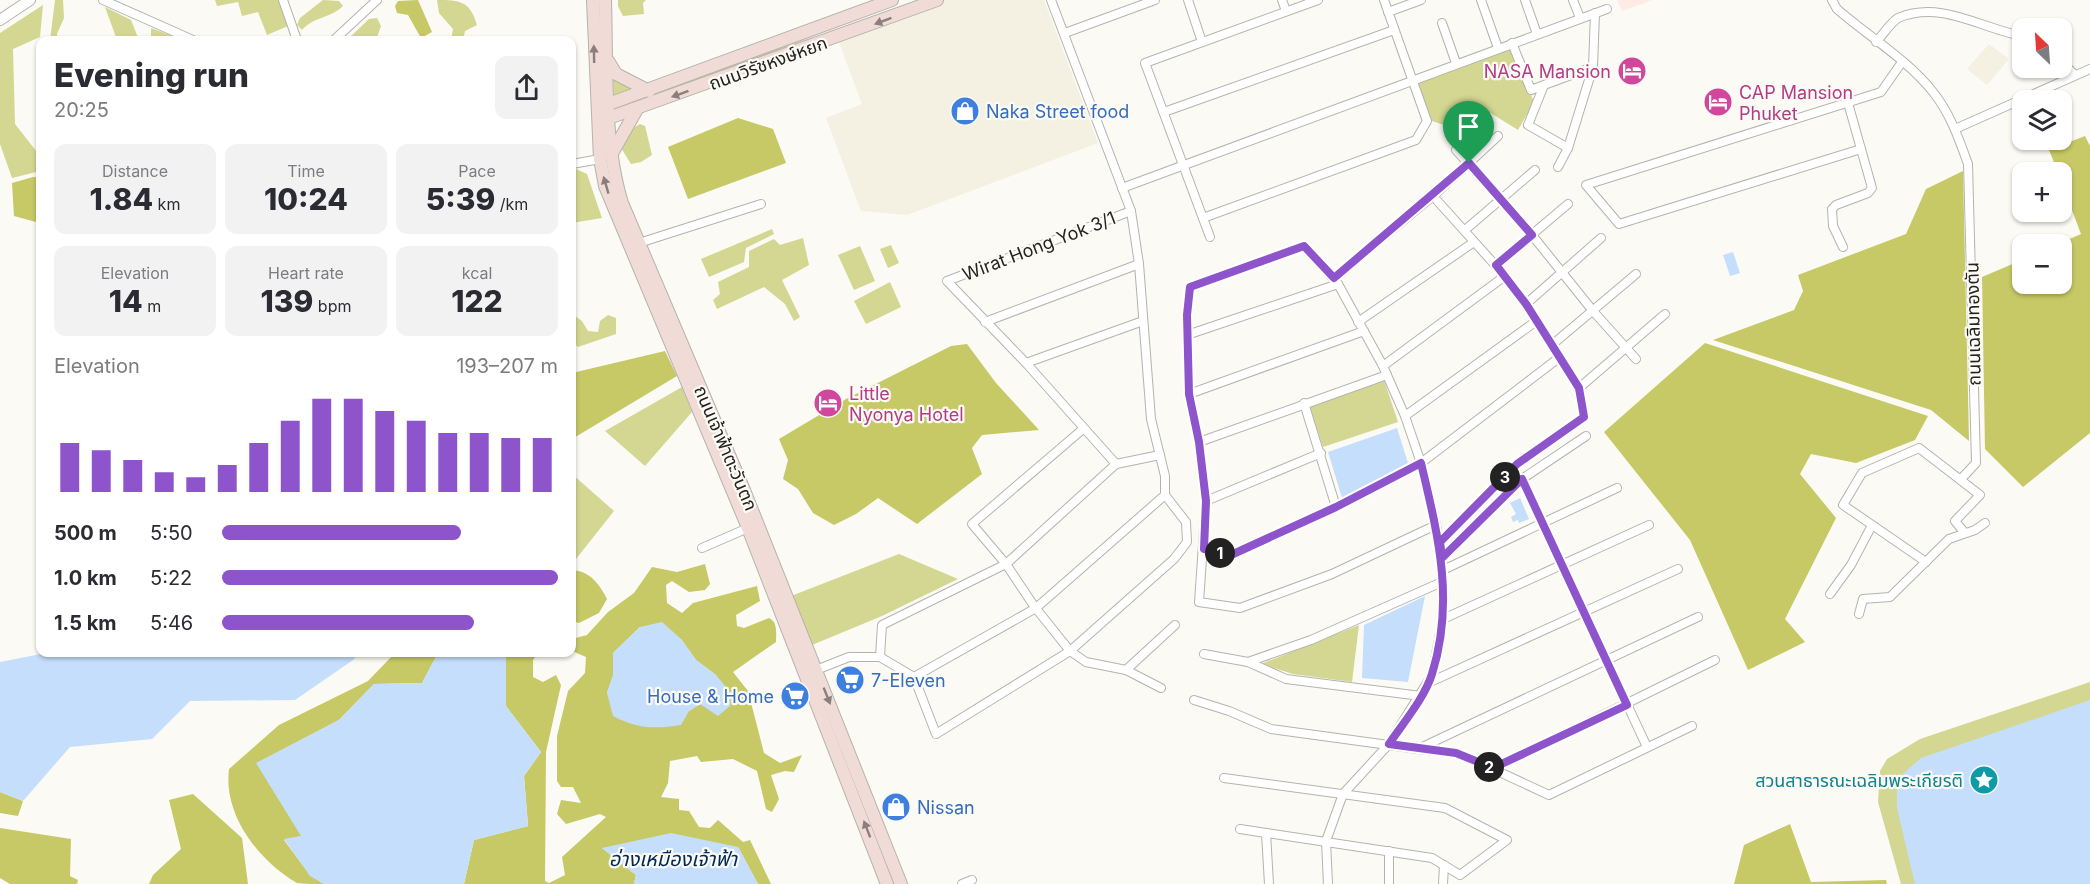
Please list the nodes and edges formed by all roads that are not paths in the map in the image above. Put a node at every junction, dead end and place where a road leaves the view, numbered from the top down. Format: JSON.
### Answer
{"nodes":[{"id":1,"x":30,"y":0,"type":"edge"},
{"id":2,"x":103,"y":0,"type":"edge"},
{"id":3,"x":283,"y":0,"type":"edge"},
{"id":4,"x":377,"y":0,"type":"edge"},
{"id":5,"x":593,"y":0,"type":"edge"},
{"id":6,"x":605,"y":0,"type":"edge"},
{"id":7,"x":892,"y":0,"type":"edge"},
{"id":8,"x":937,"y":0,"type":"edge"},
{"id":9,"x":1051,"y":0,"type":"edge"},
{"id":10,"x":1155,"y":0,"type":"edge"},
{"id":11,"x":1188,"y":0,"type":"edge"},
{"id":12,"x":1282,"y":0,"type":"edge"},
{"id":13,"x":1318,"y":0,"type":"edge"},
{"id":14,"x":1383,"y":0,"type":"edge"},
{"id":15,"x":1421,"y":0,"type":"edge"},
{"id":16,"x":1481,"y":0,"type":"edge"},
{"id":17,"x":1525,"y":0,"type":"edge"},
{"id":18,"x":1573,"y":0,"type":"edge"},
{"id":19,"x":1832,"y":0,"type":"edge"},
{"id":20,"x":1607,"y":9,"type":"dead end"},
{"id":21,"x":1286,"y":11,"type":"junction"},
{"id":22,"x":1388,"y":12,"type":"junction"},
{"id":23,"x":1595,"y":13,"type":"junction"},
{"id":24,"x":1580,"y":18,"type":"junction"},
{"id":25,"x":0,"y":20,"type":"edge"},
{"id":26,"x":1442,"y":23,"type":"dead end"},
{"id":27,"x":824,"y":25,"type":"junction"},
{"id":28,"x":1394,"y":30,"type":"junction"},
{"id":29,"x":1065,"y":33,"type":"junction"},
{"id":30,"x":1538,"y":34,"type":"junction"},
{"id":31,"x":2012,"y":34,"type":"edge"},
{"id":32,"x":184,"y":36,"type":"edge"},
{"id":33,"x":296,"y":36,"type":"edge"},
{"id":34,"x":338,"y":36,"type":"edge"},
{"id":35,"x":830,"y":40,"type":"junction"},
{"id":36,"x":1202,"y":42,"type":"junction"},
{"id":37,"x":1876,"y":42,"type":"junction"},
{"id":38,"x":1512,"y":43,"type":"junction"},
{"id":39,"x":1498,"y":48,"type":"junction"},
{"id":40,"x":606,"y":54,"type":"junction"},
{"id":41,"x":1902,"y":62,"type":"junction"},
{"id":42,"x":1456,"y":63,"type":"junction"},
{"id":43,"x":1593,"y":67,"type":"junction"},
{"id":44,"x":2090,"y":69,"type":"edge"},
{"id":45,"x":2072,"y":72,"type":"edge"},
{"id":46,"x":2075,"y":75,"type":"junction"},
{"id":47,"x":1412,"y":79,"type":"junction"},
{"id":48,"x":1544,"y":85,"type":"junction"},
{"id":49,"x":649,"y":91,"type":"junction"},
{"id":50,"x":1848,"y":103,"type":"junction"},
{"id":51,"x":602,"y":106,"type":"junction"},
{"id":52,"x":638,"y":109,"type":"junction"},
{"id":53,"x":1164,"y":112,"type":"junction"},
{"id":54,"x":603,"y":120,"type":"junction"},
{"id":55,"x":1955,"y":129,"type":"junction"},
{"id":56,"x":1498,"y":136,"type":"dead end"},
{"id":57,"x":1568,"y":148,"type":"junction"},
{"id":58,"x":1861,"y":149,"type":"junction"},
{"id":59,"x":1456,"y":150,"type":"dead end"},
{"id":60,"x":605,"y":157,"type":"junction"},
{"id":61,"x":576,"y":163,"type":"edge"},
{"id":62,"x":1469,"y":163,"type":"junction"},
{"id":63,"x":1184,"y":165,"type":"junction"},
{"id":64,"x":1558,"y":167,"type":"dead end"},
{"id":65,"x":1535,"y":170,"type":"dead end"},
{"id":66,"x":1122,"y":188,"type":"junction"},
{"id":67,"x":1433,"y":196,"type":"junction"},
{"id":68,"x":1501,"y":201,"type":"junction"},
{"id":69,"x":761,"y":204,"type":"dead end"},
{"id":70,"x":1568,"y":204,"type":"dead end"},
{"id":71,"x":1131,"y":211,"type":"junction"},
{"id":72,"x":1203,"y":218,"type":"junction"},
{"id":73,"x":1465,"y":230,"type":"junction"},
{"id":74,"x":1532,"y":235,"type":"junction"},
{"id":75,"x":1210,"y":237,"type":"dead end"},
{"id":76,"x":1601,"y":238,"type":"dead end"},
{"id":77,"x":1474,"y":242,"type":"junction"},
{"id":78,"x":639,"y":243,"type":"junction"},
{"id":79,"x":1843,"y":248,"type":"dead end"},
{"id":80,"x":1139,"y":264,"type":"junction"},
{"id":81,"x":1496,"y":265,"type":"junction"},
{"id":82,"x":1562,"y":273,"type":"junction"},
{"id":83,"x":1636,"y":274,"type":"dead end"},
{"id":84,"x":1505,"y":276,"type":"junction"},
{"id":85,"x":1336,"y":281,"type":"junction"},
{"id":86,"x":1526,"y":304,"type":"junction"},
{"id":87,"x":1593,"y":311,"type":"junction"},
{"id":88,"x":1665,"y":314,"type":"dead end"},
{"id":89,"x":1143,"y":321,"type":"junction"},
{"id":90,"x":986,"y":322,"type":"junction"},
{"id":91,"x":1358,"y":322,"type":"junction"},
{"id":92,"x":1535,"y":322,"type":"junction"},
{"id":93,"x":1364,"y":331,"type":"junction"},
{"id":94,"x":1187,"y":334,"type":"junction"},
{"id":95,"x":1553,"y":344,"type":"junction"},
{"id":96,"x":1627,"y":347,"type":"junction"},
{"id":97,"x":1560,"y":357,"type":"junction"},
{"id":98,"x":1636,"y":359,"type":"dead end"},
{"id":99,"x":1026,"y":363,"type":"junction"},
{"id":100,"x":1383,"y":366,"type":"junction"},
{"id":101,"x":1387,"y":375,"type":"junction"},
{"id":102,"x":1579,"y":388,"type":"junction"},
{"id":103,"x":1189,"y":394,"type":"junction"},
{"id":104,"x":1304,"y":404,"type":"junction"},
{"id":105,"x":1405,"y":416,"type":"junction"},
{"id":106,"x":1083,"y":429,"type":"junction"},
{"id":107,"x":1586,"y":435,"type":"dead end"},
{"id":108,"x":1199,"y":442,"type":"junction"},
{"id":109,"x":1321,"y":453,"type":"junction"},
{"id":110,"x":1160,"y":455,"type":"junction"},
{"id":111,"x":1421,"y":463,"type":"junction"},
{"id":112,"x":1116,"y":464,"type":"junction"},
{"id":113,"x":1522,"y":479,"type":"junction"},
{"id":114,"x":1961,"y":479,"type":"junction"},
{"id":115,"x":1617,"y":488,"type":"dead end"},
{"id":116,"x":1165,"y":495,"type":"junction"},
{"id":117,"x":1206,"y":501,"type":"junction"},
{"id":118,"x":1336,"y":507,"type":"junction"},
{"id":119,"x":1542,"y":522,"type":"junction"},
{"id":120,"x":1985,"y":523,"type":"dead end"},
{"id":121,"x":1436,"y":525,"type":"junction"},
{"id":122,"x":1649,"y":525,"type":"dead end"},
{"id":123,"x":1871,"y":527,"type":"junction"},
{"id":124,"x":748,"y":528,"type":"junction"},
{"id":125,"x":1964,"y":532,"type":"junction"},
{"id":126,"x":1440,"y":542,"type":"junction"},
{"id":127,"x":702,"y":548,"type":"dead end"},
{"id":128,"x":1204,"y":549,"type":"junction"},
{"id":129,"x":1442,"y":558,"type":"junction"},
{"id":130,"x":1926,"y":562,"type":"junction"},
{"id":131,"x":1006,"y":564,"type":"junction"},
{"id":132,"x":1562,"y":567,"type":"junction"},
{"id":133,"x":1678,"y":569,"type":"dead end"},
{"id":134,"x":1443,"y":570,"type":"junction"},
{"id":135,"x":1442,"y":582,"type":"junction"},
{"id":136,"x":1830,"y":594,"type":"dead end"},
{"id":137,"x":1036,"y":608,"type":"junction"},
{"id":138,"x":1584,"y":614,"type":"junction"},
{"id":139,"x":1859,"y":614,"type":"dead end"},
{"id":140,"x":1698,"y":617,"type":"dead end"},
{"id":141,"x":1443,"y":619,"type":"junction"},
{"id":142,"x":1175,"y":625,"type":"dead end"},
{"id":143,"x":1070,"y":651,"type":"junction"},
{"id":144,"x":1204,"y":654,"type":"dead end"},
{"id":145,"x":880,"y":657,"type":"junction"},
{"id":146,"x":1605,"y":659,"type":"junction"},
{"id":147,"x":1715,"y":660,"type":"dead end"},
{"id":148,"x":1248,"y":662,"type":"junction"},
{"id":149,"x":816,"y":670,"type":"junction"},
{"id":150,"x":1126,"y":670,"type":"junction"},
{"id":151,"x":914,"y":677,"type":"junction"},
{"id":152,"x":1428,"y":683,"type":"junction"},
{"id":153,"x":1161,"y":688,"type":"dead end"},
{"id":154,"x":1421,"y":696,"type":"junction"},
{"id":155,"x":1194,"y":700,"type":"dead end"},
{"id":156,"x":1627,"y":705,"type":"junction"},
{"id":157,"x":1692,"y":726,"type":"dead end"},
{"id":158,"x":1389,"y":744,"type":"junction"},
{"id":159,"x":1647,"y":747,"type":"junction"},
{"id":160,"x":1418,"y":749,"type":"junction"},
{"id":161,"x":1493,"y":768,"type":"junction"},
{"id":162,"x":1224,"y":778,"type":"dead end"},
{"id":163,"x":1343,"y":794,"type":"junction"},
{"id":164,"x":1240,"y":830,"type":"dead end"},
{"id":165,"x":1266,"y":833,"type":"junction"},
{"id":166,"x":1326,"y":841,"type":"junction"},
{"id":167,"x":1389,"y":851,"type":"junction"},
{"id":168,"x":1444,"y":865,"type":"junction"},
{"id":169,"x":972,"y":880,"type":"dead end"},
{"id":170,"x":887,"y":884,"type":"edge"},
{"id":171,"x":901,"y":884,"type":"edge"},
{"id":172,"x":962,"y":884,"type":"edge"},
{"id":173,"x":1269,"y":884,"type":"edge"},
{"id":174,"x":1328,"y":884,"type":"edge"},
{"id":175,"x":1389,"y":884,"type":"edge"},
{"id":176,"x":1443,"y":884,"type":"edge"}],
"edges":[{"from":1,"to":25,"type":"street"},
{"from":2,"to":32,"type":"street"},
{"from":3,"to":33,"type":"street"},
{"from":4,"to":34,"type":"street"},
{"from":51,"to":5,"type":"main road","name":"ถนนเจ้าฟ้าตะวันตก","one_way":true},
{"from":6,"to":40,"type":"main road","name":"ถนนเจ้าฟ้าตะวันตก"},
{"from":7,"to":27,"type":"main road","name":"ถนนวิรัชหงษ์หยก"},
{"from":8,"to":35,"type":"main road","name":"ถนนวิรัชหงษ์หยก","one_way":true},
{"from":9,"to":29,"type":"street"},
{"from":10,"to":29,"type":"street"},
{"from":11,"to":36,"type":"street"},
{"from":12,"to":21,"type":"street"},
{"from":13,"to":21,"type":"street"},
{"from":14,"to":22,"type":"street"},
{"from":15,"to":22,"type":"street"},
{"from":16,"to":39,"type":"street"},
{"from":17,"to":30,"type":"street"},
{"from":18,"to":24,"type":"street"},
{"from":19,"to":37,"type":"street","name":"ถนนเฉลิมทองตัน"},
{"from":20,"to":23,"type":"street"},
{"from":21,"to":36,"type":"street"},
{"from":22,"to":28,"type":"street"},
{"from":23,"to":24,"type":"street"},
{"from":23,"to":43,"type":"street"},
{"from":24,"to":30,"type":"street"},
{"from":26,"to":42,"type":"street"},
{"from":27,"to":35,"type":"main road"},
{"from":27,"to":49,"type":"main road","name":"ถนนวิรัชหงษ์หยก"},
{"from":28,"to":47,"type":"street"},
{"from":28,"to":53,"type":"street"},
{"from":29,"to":66,"type":"street"},
{"from":30,"to":38,"type":"street"},
{"from":31,"to":37,"type":"street"},
{"from":35,"to":52,"type":"main road","name":"ถนนวิรัชหงษ์หยก","one_way":true},
{"from":36,"to":53,"type":"street"},
{"from":37,"to":41,"type":"street","name":"ถนนเฉลิมทองตัน"},
{"from":38,"to":39,"type":"street"},
{"from":38,"to":48,"type":"street"},
{"from":39,"to":42,"type":"street"},
{"from":40,"to":49,"type":"main road"},
{"from":40,"to":51,"type":"main road","name":"ถนนเจ้าฟ้าตะวันตก"},
{"from":41,"to":50,"type":"street"},
{"from":41,"to":55,"type":"street","name":"ถนนเฉลิมทองตัน"},
{"from":42,"to":47,"type":"street"},
{"from":43,"to":48,"type":"street"},
{"from":43,"to":57,"type":"street"},
{"from":44,"to":46,"type":"street"},
{"from":45,"to":46,"type":"street"},
{"from":46,"to":55,"type":"street"},
{"from":47,"to":63,"type":"street"},
{"from":47,"to":72,"type":"street"},
{"from":48,"to":57,"type":"street"},
{"from":49,"to":51,"type":"main road","name":"ถนนวิรัชหงษ์หยก"},
{"from":50,"to":58,"type":"street"},
{"from":50,"to":58,"type":"street"},
{"from":51,"to":54,"type":"main road","name":"ถนนเจ้าฟ้าตะวันตก"},
{"from":52,"to":54,"type":"main road","name":"ถนนวิรัชหงษ์หยก"},
{"from":52,"to":60,"type":"main road"},
{"from":53,"to":63,"type":"street"},
{"from":54,"to":60,"type":"main road","name":"ถนนเจ้าฟ้าตะวันตก"},
{"from":55,"to":114,"type":"street","name":"ถนนเฉลิมทองตัน"},
{"from":56,"to":62,"type":"street"},
{"from":57,"to":64,"type":"street"},
{"from":58,"to":79,"type":"street"},
{"from":59,"to":62,"type":"street"},
{"from":60,"to":61,"type":"street"},
{"from":60,"to":78,"type":"main road","name":"ถนนเจ้าฟ้าตะวันตก"},
{"from":124,"to":60,"type":"main road","name":"ถนนเจ้าฟ้าตะวันตก","one_way":true},
{"from":62,"to":67,"type":"street"},
{"from":62,"to":68,"type":"street"},
{"from":63,"to":66,"type":"street"},
{"from":63,"to":72,"type":"street"},
{"from":65,"to":68,"type":"street"},
{"from":66,"to":71,"type":"street"},
{"from":67,"to":73,"type":"street"},
{"from":67,"to":85,"type":"street"},
{"from":68,"to":73,"type":"street"},
{"from":68,"to":74,"type":"street"},
{"from":69,"to":78,"type":"street"},
{"from":70,"to":74,"type":"street"},
{"from":71,"to":80,"type":"street"},
{"from":71,"to":90,"type":"street","name":"Wirat Hong Yok 3/1"},
{"from":72,"to":75,"type":"street"},
{"from":73,"to":77,"type":"street"},
{"from":74,"to":81,"type":"street"},
{"from":74,"to":82,"type":"street"},
{"from":76,"to":82,"type":"street"},
{"from":77,"to":81,"type":"street"},
{"from":77,"to":91,"type":"street"},
{"from":78,"to":149,"type":"main road","name":"ถนนเจ้าฟ้าตะวันตก"},
{"from":80,"to":89,"type":"street"},
{"from":80,"to":90,"type":"street"},
{"from":81,"to":84,"type":"street"},
{"from":82,"to":86,"type":"street"},
{"from":82,"to":87,"type":"street"},
{"from":83,"to":87,"type":"street"},
{"from":84,"to":86,"type":"street"},
{"from":84,"to":100,"type":"street"},
{"from":85,"to":91,"type":"street"},
{"from":85,"to":94,"type":"street"},
{"from":85,"to":94,"type":"street"},
{"from":86,"to":92,"type":"street"},
{"from":87,"to":95,"type":"street"},
{"from":87,"to":96,"type":"street"},
{"from":88,"to":96,"type":"street"},
{"from":89,"to":99,"type":"street"},
{"from":89,"to":110,"type":"street"},
{"from":90,"to":99,"type":"street"},
{"from":91,"to":93,"type":"street"},
{"from":92,"to":95,"type":"street"},
{"from":92,"to":105,"type":"street"},
{"from":93,"to":100,"type":"street"},
{"from":93,"to":103,"type":"street"},
{"from":94,"to":103,"type":"street"},
{"from":95,"to":97,"type":"street"},
{"from":96,"to":98,"type":"street"},
{"from":96,"to":102,"type":"street"},
{"from":97,"to":102,"type":"street"},
{"from":97,"to":111,"type":"street"},
{"from":99,"to":106,"type":"street"},
{"from":100,"to":101,"type":"street"},
{"from":101,"to":104,"type":"street"},
{"from":101,"to":105,"type":"street"},
{"from":102,"to":126,"type":"street"},
{"from":103,"to":108,"type":"street"},
{"from":104,"to":108,"type":"street"},
{"from":104,"to":109,"type":"street"},
{"from":105,"to":111,"type":"street"},
{"from":106,"to":112,"type":"street"},
{"from":106,"to":131,"type":"street"},
{"from":107,"to":113,"type":"street"},
{"from":108,"to":117,"type":"street"},
{"from":109,"to":117,"type":"street"},
{"from":109,"to":118,"type":"street"},
{"from":110,"to":112,"type":"street"},
{"from":110,"to":116,"type":"street"},
{"from":111,"to":118,"type":"street"},
{"from":111,"to":121,"type":"street"},
{"from":112,"to":131,"type":"street"},
{"from":113,"to":119,"type":"street"},
{"from":113,"to":129,"type":"street"},
{"from":114,"to":123,"type":"street"},
{"from":114,"to":125,"type":"street"},
{"from":115,"to":119,"type":"street"},
{"from":116,"to":137,"type":"street"},
{"from":116,"to":143,"type":"street"},
{"from":117,"to":128,"type":"street"},
{"from":118,"to":128,"type":"street"},
{"from":119,"to":132,"type":"street"},
{"from":119,"to":134,"type":"street"},
{"from":120,"to":125,"type":"street"},
{"from":121,"to":126,"type":"street"},
{"from":121,"to":128,"type":"street"},
{"from":122,"to":132,"type":"street"},
{"from":123,"to":130,"type":"street"},
{"from":123,"to":136,"type":"street"},
{"from":124,"to":127,"type":"street"},
{"from":170,"to":124,"type":"main road","name":"ถนนเจ้าฟ้าตะวันตก","one_way":true},
{"from":125,"to":130,"type":"street"},
{"from":126,"to":129,"type":"street"},
{"from":129,"to":134,"type":"street"},
{"from":130,"to":139,"type":"street"},
{"from":131,"to":137,"type":"street"},
{"from":131,"to":145,"type":"street"},
{"from":132,"to":138,"type":"street"},
{"from":132,"to":141,"type":"street"},
{"from":133,"to":138,"type":"street"},
{"from":134,"to":135,"type":"street"},
{"from":135,"to":141,"type":"street"},
{"from":135,"to":148,"type":"street"},
{"from":137,"to":143,"type":"street"},
{"from":137,"to":151,"type":"street"},
{"from":138,"to":146,"type":"street"},
{"from":138,"to":152,"type":"street"},
{"from":140,"to":146,"type":"street"},
{"from":141,"to":152,"type":"street"},
{"from":142,"to":150,"type":"street"},
{"from":143,"to":150,"type":"street"},
{"from":143,"to":151,"type":"street"},
{"from":144,"to":148,"type":"street"},
{"from":145,"to":149,"type":"street"},
{"from":145,"to":151,"type":"street"},
{"from":146,"to":156,"type":"street"},
{"from":146,"to":160,"type":"street"},
{"from":147,"to":156,"type":"street"},
{"from":148,"to":154,"type":"street"},
{"from":149,"to":171,"type":"main road","name":"ถนนเจ้าฟ้าตะวันตก","one_way":true},
{"from":150,"to":153,"type":"street"},
{"from":152,"to":154,"type":"street"},
{"from":154,"to":158,"type":"street"},
{"from":155,"to":158,"type":"street"},
{"from":156,"to":159,"type":"street"},
{"from":156,"to":161,"type":"street"},
{"from":157,"to":159,"type":"street"},
{"from":158,"to":160,"type":"street"},
{"from":158,"to":163,"type":"street"},
{"from":159,"to":161,"type":"street"},
{"from":160,"to":161,"type":"street"},
{"from":162,"to":163,"type":"street"},
{"from":163,"to":166,"type":"street"},
{"from":163,"to":168,"type":"street"},
{"from":164,"to":165,"type":"street"},
{"from":165,"to":166,"type":"street"},
{"from":165,"to":173,"type":"street"},
{"from":166,"to":167,"type":"street"},
{"from":166,"to":174,"type":"street"},
{"from":167,"to":168,"type":"street"},
{"from":167,"to":175,"type":"street"},
{"from":168,"to":176,"type":"street"},
{"from":169,"to":172,"type":"street"}]}
